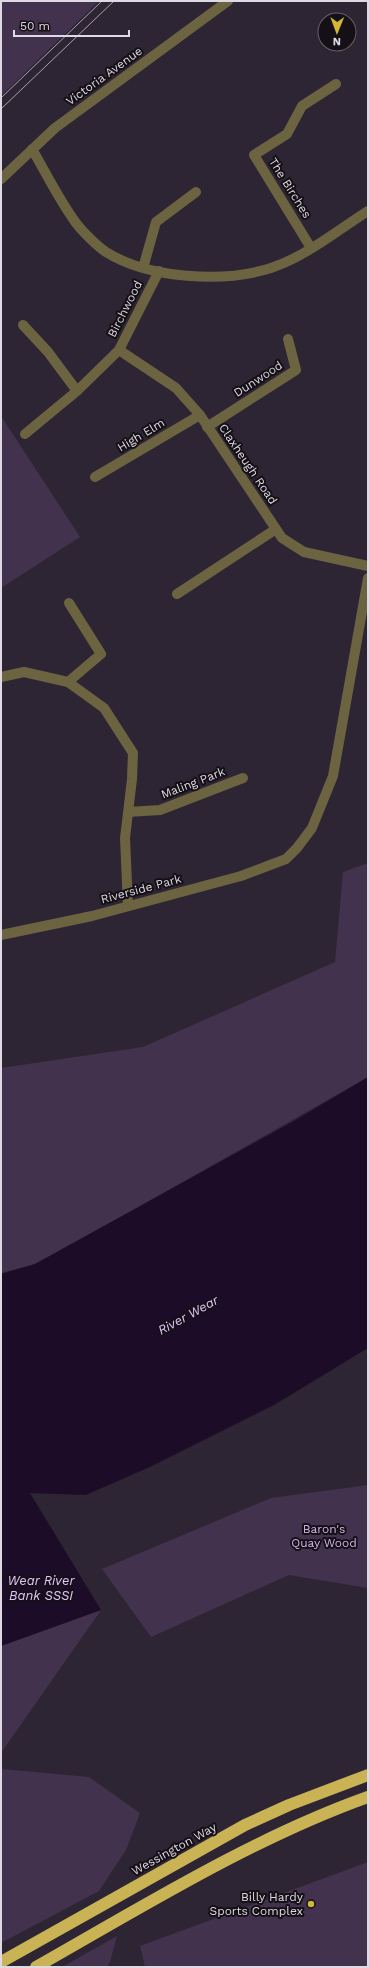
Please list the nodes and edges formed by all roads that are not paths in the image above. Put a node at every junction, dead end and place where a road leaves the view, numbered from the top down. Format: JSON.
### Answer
{"nodes":[{"id":1,"x":228,"y":1,"type":"edge"},
{"id":2,"x":336,"y":84,"type":"dead end"},
{"id":3,"x":32,"y":149,"type":"junction"},
{"id":4,"x":1,"y":178,"type":"edge"},
{"id":5,"x":196,"y":192,"type":"dead end"},
{"id":6,"x":368,"y":211,"type":"edge"},
{"id":7,"x":311,"y":248,"type":"junction"},
{"id":8,"x":143,"y":268,"type":"junction"},
{"id":9,"x":159,"y":271,"type":"junction"},
{"id":10,"x":23,"y":325,"type":"dead end"},
{"id":11,"x":288,"y":339,"type":"dead end"},
{"id":12,"x":119,"y":350,"type":"junction"},
{"id":13,"x":77,"y":390,"type":"junction"},
{"id":14,"x":200,"y":415,"type":"junction"},
{"id":15,"x":207,"y":427,"type":"junction"},
{"id":16,"x":25,"y":434,"type":"dead end"},
{"id":17,"x":95,"y":477,"type":"dead end"},
{"id":18,"x":276,"y":529,"type":"junction"},
{"id":19,"x":368,"y":566,"type":"edge"},
{"id":20,"x":368,"y":578,"type":"edge"},
{"id":21,"x":177,"y":594,"type":"dead end"},
{"id":22,"x":69,"y":603,"type":"dead end"},
{"id":23,"x":1,"y":677,"type":"edge"},
{"id":24,"x":68,"y":682,"type":"junction"},
{"id":25,"x":243,"y":778,"type":"dead end"},
{"id":26,"x":128,"y":812,"type":"junction"},
{"id":27,"x":128,"y":906,"type":"junction"},
{"id":28,"x":1,"y":935,"type":"edge"},
{"id":29,"x":368,"y":1775,"type":"edge"},
{"id":30,"x":368,"y":1797,"type":"edge"},
{"id":31,"x":1,"y":1962,"type":"edge"},
{"id":32,"x":36,"y":1967,"type":"edge"}],
"edges":[{"from":1,"to":3,"type":"street","name":"Victoria Avenue"},
{"from":2,"to":7,"type":"street","name":"The Birches"},
{"from":3,"to":4,"type":"street","name":"Victoria Avenue"},
{"from":3,"to":8,"type":"street"},
{"from":5,"to":8,"type":"street"},
{"from":6,"to":7,"type":"street"},
{"from":7,"to":9,"type":"street"},
{"from":8,"to":9,"type":"street"},
{"from":9,"to":12,"type":"street","name":"Birchwood"},
{"from":10,"to":13,"type":"street"},
{"from":11,"to":15,"type":"street","name":"Dunwood"},
{"from":12,"to":13,"type":"street","name":"Birchwood"},
{"from":12,"to":14,"type":"street","name":"Claxheugh Road"},
{"from":13,"to":16,"type":"street","name":"Birchwood"},
{"from":14,"to":15,"type":"street","name":"Claxheugh Road"},
{"from":14,"to":17,"type":"street","name":"High Elm"},
{"from":15,"to":18,"type":"street","name":"Claxheugh Road"},
{"from":18,"to":19,"type":"street","name":"Claxheugh Road"},
{"from":18,"to":21,"type":"street"},
{"from":20,"to":27,"type":"street","name":"Riverside Park"},
{"from":22,"to":24,"type":"street"},
{"from":23,"to":24,"type":"street"},
{"from":24,"to":26,"type":"street"},
{"from":25,"to":26,"type":"street","name":"Maling Park"},
{"from":26,"to":27,"type":"street"},
{"from":27,"to":28,"type":"street","name":"Riverside Park"},
{"from":29,"to":31,"type":"highway","name":"Wessington Way"},
{"from":30,"to":32,"type":"highway"}]}
